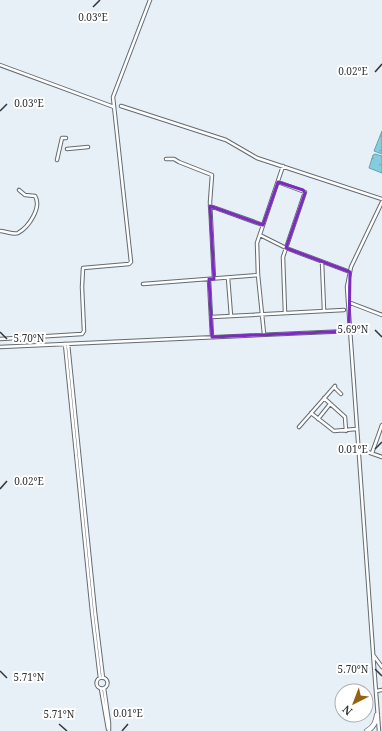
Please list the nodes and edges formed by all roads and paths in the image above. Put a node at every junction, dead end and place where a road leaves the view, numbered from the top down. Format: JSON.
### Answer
{"nodes":[{"id":1,"x":150,"y":0,"type":"edge"},
{"id":2,"x":0,"y":65,"type":"edge"},
{"id":3,"x":121,"y":106,"type":"dead end"},
{"id":4,"x":114,"y":107,"type":"junction"},
{"id":5,"x":66,"y":138,"type":"dead end"},
{"id":6,"x":88,"y":147,"type":"dead end"},
{"id":7,"x":67,"y":148,"type":"dead end"},
{"id":8,"x":166,"y":158,"type":"dead end"},
{"id":9,"x":57,"y":160,"type":"dead end"},
{"id":10,"x":283,"y":166,"type":"junction"},
{"id":11,"x":278,"y":182,"type":"junction"},
{"id":12,"x":18,"y":190,"type":"dead end"},
{"id":13,"x":382,"y":200,"type":"edge"},
{"id":14,"x":210,"y":206,"type":"junction"},
{"id":15,"x":263,"y":225,"type":"junction"},
{"id":16,"x":0,"y":231,"type":"edge"},
{"id":17,"x":260,"y":235,"type":"junction"},
{"id":18,"x":286,"y":248,"type":"junction"},
{"id":19,"x":322,"y":262,"type":"junction"},
{"id":20,"x":350,"y":272,"type":"junction"},
{"id":21,"x":258,"y":275,"type":"junction"},
{"id":22,"x":228,"y":278,"type":"junction"},
{"id":23,"x":209,"y":279,"type":"junction"},
{"id":24,"x":214,"y":279,"type":"junction"},
{"id":25,"x":143,"y":284,"type":"dead end"},
{"id":26,"x":348,"y":302,"type":"junction"},
{"id":27,"x":324,"y":310,"type":"junction"},
{"id":28,"x":344,"y":310,"type":"dead end"},
{"id":29,"x":285,"y":313,"type":"junction"},
{"id":30,"x":262,"y":314,"type":"junction"},
{"id":31,"x":382,"y":315,"type":"edge"},
{"id":32,"x":231,"y":316,"type":"junction"},
{"id":33,"x":212,"y":317,"type":"junction"},
{"id":34,"x":349,"y":331,"type":"junction"},
{"id":35,"x":264,"y":334,"type":"junction"},
{"id":36,"x":212,"y":337,"type":"junction"},
{"id":37,"x":0,"y":339,"type":"edge"},
{"id":38,"x":67,"y":344,"type":"junction"},
{"id":39,"x":0,"y":347,"type":"edge"},
{"id":40,"x":342,"y":394,"type":"dead end"},
{"id":41,"x":324,"y":398,"type":"junction"},
{"id":42,"x":330,"y":404,"type":"junction"},
{"id":43,"x":311,"y":413,"type":"junction"},
{"id":44,"x":318,"y":419,"type":"junction"},
{"id":45,"x":382,"y":425,"type":"edge"},
{"id":46,"x":299,"y":427,"type":"dead end"},
{"id":47,"x":356,"y":429,"type":"junction"},
{"id":48,"x":346,"y":430,"type":"junction"},
{"id":49,"x":359,"y":449,"type":"junction"},
{"id":50,"x":366,"y":452,"type":"junction"},
{"id":51,"x":372,"y":453,"type":"junction"},
{"id":52,"x":359,"y":456,"type":"junction"},
{"id":53,"x":382,"y":457,"type":"edge"},
{"id":54,"x":373,"y":653,"type":"junction"},
{"id":55,"x":382,"y":668,"type":"edge"},
{"id":56,"x":374,"y":672,"type":"junction"},
{"id":57,"x":102,"y":678,"type":"junction"},
{"id":58,"x":104,"y":688,"type":"junction"},
{"id":59,"x":101,"y":689,"type":"junction"},
{"id":60,"x":382,"y":690,"type":"edge"},
{"id":61,"x":376,"y":691,"type":"junction"},
{"id":62,"x":381,"y":705,"type":"dead end"},
{"id":63,"x":377,"y":706,"type":"junction"},
{"id":64,"x":377,"y":715,"type":"junction"},
{"id":65,"x":367,"y":731,"type":"edge"},
{"id":66,"x":379,"y":731,"type":"edge"}],
"edges":[{"from":1,"to":4,"type":"street"},
{"from":2,"to":4,"type":"street"},
{"from":3,"to":10,"type":"street"},
{"from":4,"to":37,"type":"street"},
{"from":5,"to":9,"type":"street"},
{"from":6,"to":7,"type":"street"},
{"from":8,"to":14,"type":"street"},
{"from":10,"to":11,"type":"street"},
{"from":10,"to":13,"type":"street"},
{"from":11,"to":15,"type":"street"},
{"from":11,"to":18,"type":"street"},
{"from":12,"to":16,"type":"street"},
{"from":13,"to":20,"type":"street"},
{"from":14,"to":15,"type":"street"},
{"from":14,"to":24,"type":"street"},
{"from":15,"to":17,"type":"street"},
{"from":17,"to":18,"type":"street"},
{"from":17,"to":21,"type":"street"},
{"from":18,"to":19,"type":"street"},
{"from":18,"to":29,"type":"street"},
{"from":19,"to":20,"type":"street"},
{"from":19,"to":27,"type":"street"},
{"from":20,"to":26,"type":"street"},
{"from":21,"to":22,"type":"street"},
{"from":21,"to":30,"type":"street"},
{"from":22,"to":24,"type":"street"},
{"from":22,"to":32,"type":"street"},
{"from":23,"to":24,"type":"street"},
{"from":23,"to":25,"type":"street"},
{"from":23,"to":33,"type":"street"},
{"from":26,"to":31,"type":"street"},
{"from":26,"to":34,"type":"street"},
{"from":27,"to":28,"type":"street"},
{"from":27,"to":29,"type":"street"},
{"from":29,"to":30,"type":"street"},
{"from":30,"to":32,"type":"street"},
{"from":30,"to":35,"type":"street"},
{"from":32,"to":33,"type":"street"},
{"from":33,"to":36,"type":"street"},
{"from":34,"to":35,"type":"street"},
{"from":34,"to":47,"type":"street"},
{"from":35,"to":36,"type":"street"},
{"from":36,"to":38,"type":"street"},
{"from":38,"to":39,"type":"street"},
{"from":38,"to":57,"type":"street"},
{"from":40,"to":41,"type":"street"},
{"from":41,"to":42,"type":"street"},
{"from":41,"to":43,"type":"street"},
{"from":42,"to":44,"type":"street"},
{"from":42,"to":48,"type":"street"},
{"from":43,"to":44,"type":"street"},
{"from":43,"to":46,"type":"street"},
{"from":44,"to":48,"type":"street"},
{"from":45,"to":51,"type":"street"},
{"from":47,"to":48,"type":"street"},
{"from":47,"to":49,"type":"street"},
{"from":49,"to":50,"type":"street"},
{"from":49,"to":52,"type":"street"},
{"from":50,"to":51,"type":"street"},
{"from":50,"to":52,"type":"street"},
{"from":51,"to":53,"type":"street"},
{"from":52,"to":54,"type":"street"},
{"from":54,"to":55,"type":"street"},
{"from":54,"to":56,"type":"street"},
{"from":55,"to":56,"type":"street"},
{"from":56,"to":61,"type":"street"},
{"from":57,"to":58,"type":"street"},
{"from":57,"to":59,"type":"street"},
{"from":58,"to":59,"type":"street"},
{"from":58,"to":59,"type":"street"},
{"from":60,"to":61,"type":"street"},
{"from":61,"to":63,"type":"street"},
{"from":62,"to":63,"type":"street"},
{"from":63,"to":64,"type":"street"},
{"from":64,"to":65,"type":"highway"},
{"from":64,"to":66,"type":"street"}]}
